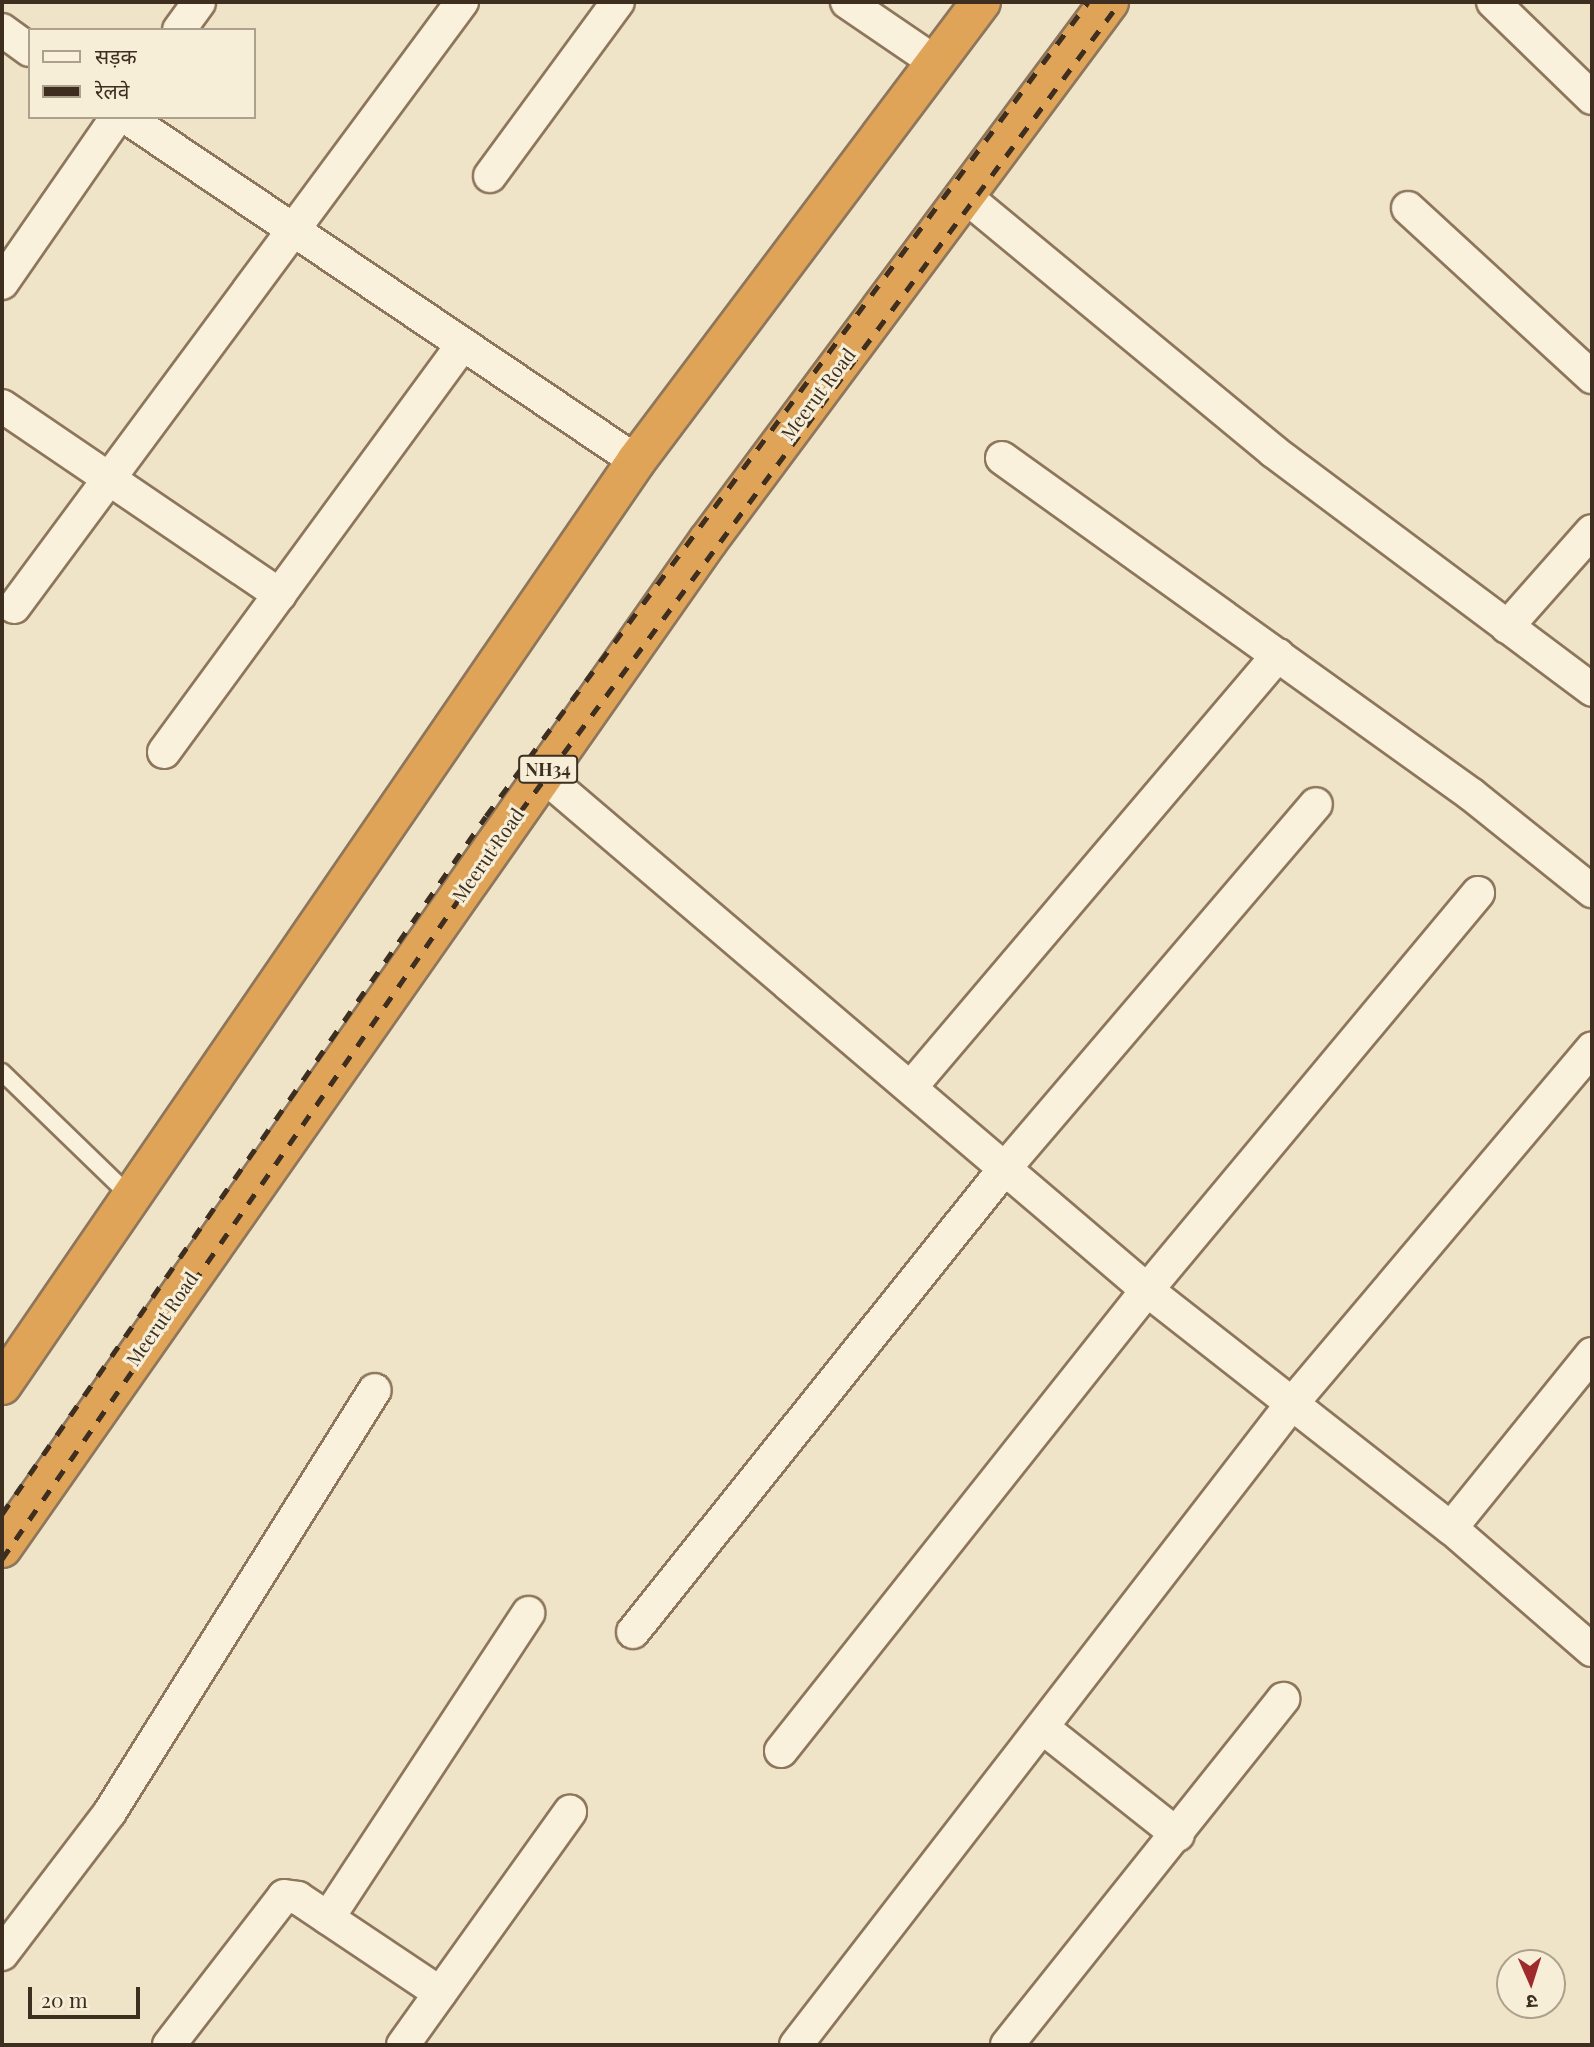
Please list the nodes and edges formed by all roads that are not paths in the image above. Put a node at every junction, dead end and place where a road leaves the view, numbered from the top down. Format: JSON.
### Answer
{"nodes":[{"id":1,"x":199,"y":2,"type":"edge"},
{"id":2,"x":462,"y":2,"type":"edge"},
{"id":3,"x":618,"y":2,"type":"edge"},
{"id":4,"x":847,"y":2,"type":"edge"},
{"id":5,"x":981,"y":2,"type":"edge"},
{"id":6,"x":1109,"y":2,"type":"edge"},
{"id":7,"x":1493,"y":2,"type":"edge"},
{"id":8,"x":180,"y":28,"type":"edge"},
{"id":9,"x":2,"y":30,"type":"edge"},
{"id":10,"x":28,"y":49,"type":"edge"},
{"id":11,"x":935,"y":62,"type":"junction"},
{"id":12,"x":1592,"y":98,"type":"edge"},
{"id":13,"x":116,"y":119,"type":"edge"},
{"id":14,"x":130,"y":119,"type":"edge"},
{"id":15,"x":489,"y":176,"type":"dead end"},
{"id":16,"x":965,"y":196,"type":"junction"},
{"id":17,"x":1408,"y":208,"type":"dead end"},
{"id":18,"x":292,"y":230,"type":"junction"},
{"id":19,"x":2,"y":283,"type":"edge"},
{"id":20,"x":460,"y":348,"type":"junction"},
{"id":21,"x":1592,"y":377,"type":"edge"},
{"id":22,"x":2,"y":406,"type":"edge"},
{"id":23,"x":1002,"y":458,"type":"dead end"},
{"id":24,"x":636,"y":461,"type":"junction"},
{"id":25,"x":108,"y":480,"type":"junction"},
{"id":26,"x":1592,"y":531,"type":"edge"},
{"id":27,"x":280,"y":595,"type":"junction"},
{"id":28,"x":14,"y":607,"type":"dead end"},
{"id":29,"x":1507,"y":627,"type":"junction"},
{"id":30,"x":1278,"y":655,"type":"junction"},
{"id":31,"x":1592,"y":690,"type":"edge"},
{"id":32,"x":164,"y":752,"type":"dead end"},
{"id":33,"x":544,"y":775,"type":"junction"},
{"id":34,"x":1316,"y":804,"type":"dead end"},
{"id":35,"x":1592,"y":891,"type":"edge"},
{"id":36,"x":1478,"y":893,"type":"dead end"},
{"id":37,"x":1592,"y":1049,"type":"edge"},
{"id":38,"x":2,"y":1072,"type":"edge"},
{"id":39,"x":911,"y":1087,"type":"junction"},
{"id":40,"x":1006,"y":1167,"type":"junction"},
{"id":41,"x":131,"y":1197,"type":"junction"},
{"id":42,"x":1147,"y":1290,"type":"junction"},
{"id":43,"x":1592,"y":1354,"type":"edge"},
{"id":44,"x":2,"y":1385,"type":"edge"},
{"id":45,"x":375,"y":1390,"type":"dead end"},
{"id":46,"x":1290,"y":1406,"type":"junction"},
{"id":47,"x":1451,"y":1528,"type":"junction"},
{"id":48,"x":2,"y":1548,"type":"edge"},
{"id":49,"x":528,"y":1613,"type":"dead end"},
{"id":50,"x":633,"y":1632,"type":"dead end"},
{"id":51,"x":1592,"y":1650,"type":"edge"},
{"id":52,"x":1283,"y":1699,"type":"dead end"},
{"id":53,"x":1043,"y":1728,"type":"junction"},
{"id":54,"x":780,"y":1751,"type":"dead end"},
{"id":55,"x":570,"y":1812,"type":"dead end"},
{"id":56,"x":1178,"y":1835,"type":"junction"},
{"id":57,"x":328,"y":1918,"type":"junction"},
{"id":58,"x":2,"y":1954,"type":"edge"},
{"id":59,"x":440,"y":1993,"type":"junction"},
{"id":60,"x":169,"y":2045,"type":"edge"},
{"id":61,"x":403,"y":2045,"type":"edge"},
{"id":62,"x":796,"y":2045,"type":"edge"},
{"id":63,"x":1007,"y":2045,"type":"edge"}],
"edges":[{"from":1,"to":8,"type":"street"},
{"from":2,"to":18,"type":"street"},
{"from":3,"to":15,"type":"street"},
{"from":4,"to":11,"type":"street"},
{"from":5,"to":11,"type":"highway"},
{"from":6,"to":16,"type":"highway","name":"Meerut Road","number":"NH34"},
{"from":7,"to":12,"type":"street"},
{"from":9,"to":10,"type":"street"},
{"from":11,"to":24,"type":"highway"},
{"from":13,"to":19,"type":"street"},
{"from":14,"to":18,"type":"street"},
{"from":16,"to":29,"type":"street"},
{"from":16,"to":33,"type":"highway","name":"Meerut Road","number":"NH34"},
{"from":17,"to":21,"type":"street"},
{"from":18,"to":20,"type":"street"},
{"from":18,"to":25,"type":"street"},
{"from":20,"to":24,"type":"street"},
{"from":20,"to":27,"type":"street"},
{"from":22,"to":25,"type":"street"},
{"from":23,"to":30,"type":"street"},
{"from":24,"to":41,"type":"highway"},
{"from":25,"to":27,"type":"street"},
{"from":25,"to":28,"type":"street"},
{"from":26,"to":29,"type":"street"},
{"from":27,"to":32,"type":"street"},
{"from":29,"to":31,"type":"street"},
{"from":30,"to":35,"type":"street"},
{"from":30,"to":39,"type":"street"},
{"from":33,"to":39,"type":"street"},
{"from":33,"to":48,"type":"highway","name":"Meerut Road","number":"NH34"},
{"from":34,"to":40,"type":"street"},
{"from":36,"to":42,"type":"street"},
{"from":37,"to":46,"type":"street"},
{"from":38,"to":41,"type":"lane"},
{"from":39,"to":40,"type":"street"},
{"from":40,"to":42,"type":"street"},
{"from":40,"to":50,"type":"street"},
{"from":41,"to":44,"type":"highway"},
{"from":42,"to":46,"type":"street"},
{"from":42,"to":54,"type":"street"},
{"from":43,"to":47,"type":"street"},
{"from":45,"to":58,"type":"street"},
{"from":46,"to":47,"type":"street"},
{"from":46,"to":53,"type":"street"},
{"from":47,"to":51,"type":"street"},
{"from":49,"to":57,"type":"street"},
{"from":52,"to":56,"type":"street"},
{"from":53,"to":56,"type":"street"},
{"from":53,"to":62,"type":"street"},
{"from":55,"to":59,"type":"street"},
{"from":56,"to":63,"type":"street"},
{"from":57,"to":59,"type":"street"},
{"from":57,"to":60,"type":"street"},
{"from":59,"to":61,"type":"street"}]}
